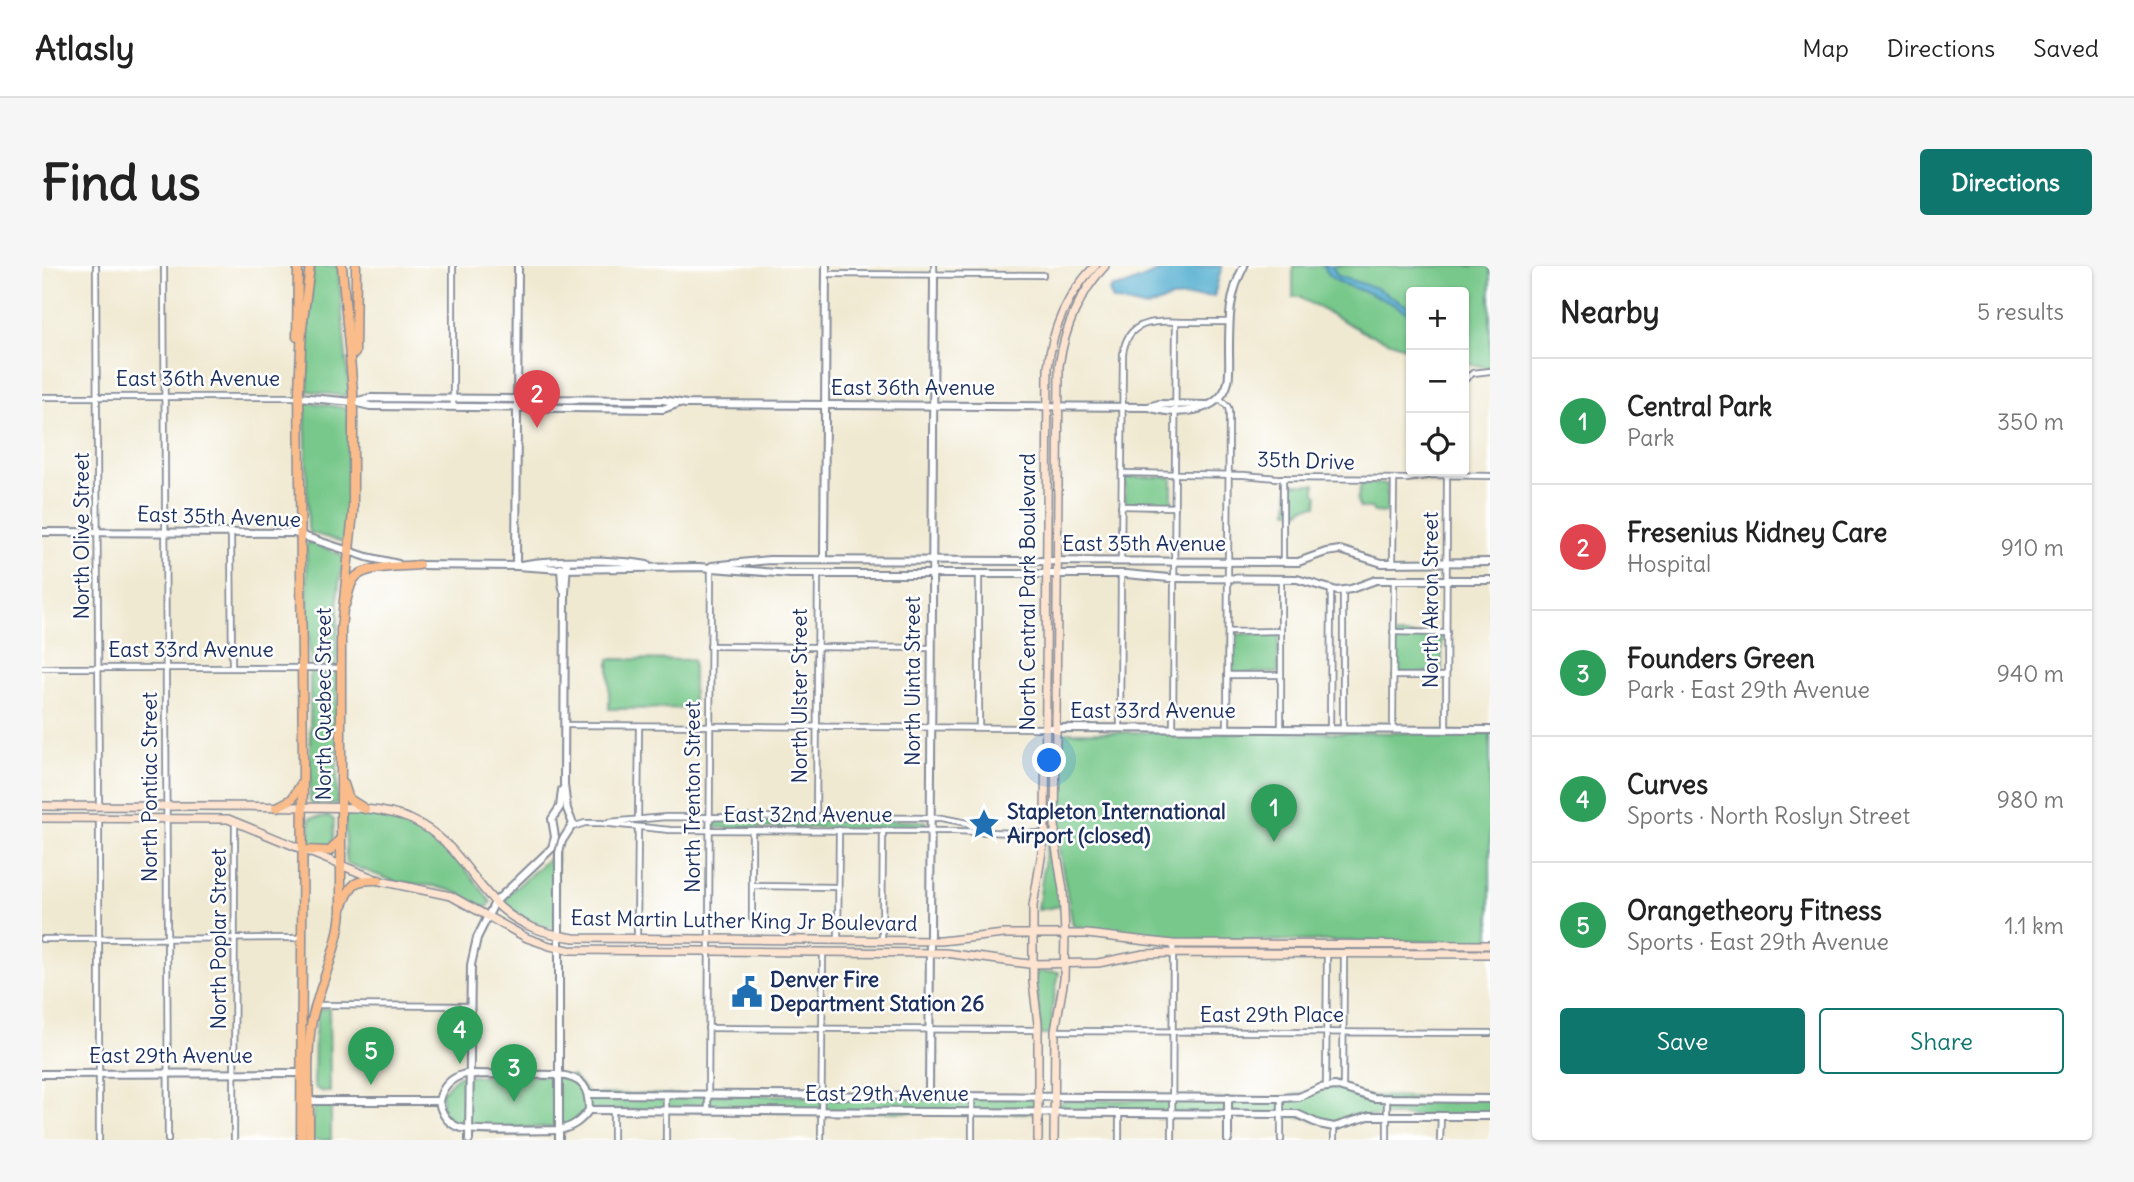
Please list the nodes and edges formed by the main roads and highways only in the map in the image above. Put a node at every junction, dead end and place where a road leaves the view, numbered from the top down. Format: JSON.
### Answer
{"nodes":[{"id":1,"x":298,"y":266,"type":"edge"},
{"id":2,"x":310,"y":266,"type":"edge"},
{"id":3,"x":342,"y":266,"type":"edge"},
{"id":4,"x":356,"y":266,"type":"edge"},
{"id":5,"x":1095,"y":266,"type":"edge"},
{"id":6,"x":1105,"y":266,"type":"edge"},
{"id":7,"x":300,"y":364,"type":"junction"},
{"id":8,"x":353,"y":384,"type":"junction"},
{"id":9,"x":419,"y":565,"type":"road end"},
{"id":10,"x":341,"y":618,"type":"junction"},
{"id":11,"x":341,"y":775,"type":"junction"},
{"id":12,"x":302,"y":782,"type":"junction"},
{"id":13,"x":42,"y":806,"type":"edge"},
{"id":14,"x":277,"y":807,"type":"junction"},
{"id":15,"x":302,"y":807,"type":"junction"},
{"id":16,"x":341,"y":808,"type":"junction"},
{"id":17,"x":365,"y":809,"type":"junction"},
{"id":18,"x":42,"y":818,"type":"edge"},
{"id":19,"x":342,"y":836,"type":"junction"},
{"id":20,"x":303,"y":850,"type":"junction"},
{"id":21,"x":342,"y":865,"type":"junction"},
{"id":22,"x":379,"y":880,"type":"junction"},
{"id":23,"x":341,"y":911,"type":"junction"},
{"id":24,"x":1033,"y":934,"type":"junction"},
{"id":25,"x":1065,"y":934,"type":"junction"},
{"id":26,"x":1490,"y":946,"type":"edge"},
{"id":27,"x":1490,"y":954,"type":"edge"},
{"id":28,"x":302,"y":964,"type":"junction"},
{"id":29,"x":1033,"y":964,"type":"junction"},
{"id":30,"x":1065,"y":964,"type":"junction"},
{"id":31,"x":316,"y":1005,"type":"junction"},
{"id":32,"x":305,"y":1101,"type":"junction"},
{"id":33,"x":301,"y":1140,"type":"edge"},
{"id":34,"x":309,"y":1140,"type":"edge"},
{"id":35,"x":1038,"y":1140,"type":"edge"},
{"id":36,"x":1054,"y":1140,"type":"edge"}],
"edges":[{"from":1,"to":7,"type":"main road"},
{"from":2,"to":7,"type":"main road","name":"North Quebec Street"},
{"from":3,"to":8,"type":"main road","name":"North Quebec Street"},
{"from":4,"to":8,"type":"main road"},
{"from":5,"to":24,"type":"main road","name":"North Central Park Boulevard"},
{"from":6,"to":25,"type":"main road","name":"North Central Park Boulevard"},
{"from":7,"to":12,"type":"main road","name":"North Quebec Street"},
{"from":8,"to":10,"type":"main road","name":"North Quebec Street"},
{"from":9,"to":10,"type":"main road"},
{"from":10,"to":11,"type":"main road","name":"North Quebec Street"},
{"from":11,"to":16,"type":"main road","name":"North Quebec Street"},
{"from":11,"to":17,"type":"main road"},
{"from":12,"to":14,"type":"main road"},
{"from":12,"to":15,"type":"main road","name":"North Quebec Street"},
{"from":13,"to":14,"type":"main road","name":"East Martin Luther King Jr Boulevard"},
{"from":14,"to":15,"type":"main road","name":"East Martin Luther King Jr Boulevard"},
{"from":15,"to":16,"type":"main road","name":"East Martin Luther King Jr Boulevard"},
{"from":15,"to":20,"type":"main road","name":"North Quebec Street"},
{"from":16,"to":17,"type":"main road","name":"East Martin Luther King Jr Boulevard"},
{"from":16,"to":19,"type":"main road","name":"North Quebec Street"},
{"from":17,"to":24,"type":"main road","name":"East Martin Luther King Jr Boulevard"},
{"from":18,"to":20,"type":"main road","name":"East Martin Luther King Jr Boulevard"},
{"from":19,"to":20,"type":"main road"},
{"from":19,"to":21,"type":"main road","name":"North Quebec Street"},
{"from":20,"to":21,"type":"main road","name":"East Martin Luther King Jr Boulevard"},
{"from":20,"to":28,"type":"main road","name":"North Quebec Street"},
{"from":21,"to":22,"type":"main road","name":"East Martin Luther King Jr Boulevard"},
{"from":21,"to":23,"type":"main road","name":"North Quebec Street"},
{"from":22,"to":23,"type":"main road"},
{"from":22,"to":29,"type":"main road","name":"East Martin Luther King Jr Boulevard"},
{"from":23,"to":31,"type":"main road","name":"North Quebec Street"},
{"from":24,"to":25,"type":"main road","name":"East Martin Luther King Jr Boulevard"},
{"from":24,"to":29,"type":"main road","name":"North Central Park Boulevard"},
{"from":25,"to":26,"type":"main road","name":"East Martin Luther King Jr Boulevard"},
{"from":25,"to":30,"type":"main road","name":"North Central Park Boulevard"},
{"from":27,"to":30,"type":"main road","name":"East Martin Luther King Jr Boulevard"},
{"from":28,"to":31,"type":"main road"},
{"from":28,"to":32,"type":"main road","name":"North Quebec Street"},
{"from":29,"to":30,"type":"main road","name":"East Martin Luther King Jr Boulevard"},
{"from":29,"to":35,"type":"main road","name":"North Central Park Boulevard"},
{"from":30,"to":36,"type":"main road","name":"North Central Park Boulevard"},
{"from":31,"to":32,"type":"main road","name":"North Quebec Street"},
{"from":32,"to":33,"type":"main road","name":"North Quebec Street"},
{"from":32,"to":34,"type":"main road","name":"North Quebec Street"}]}
